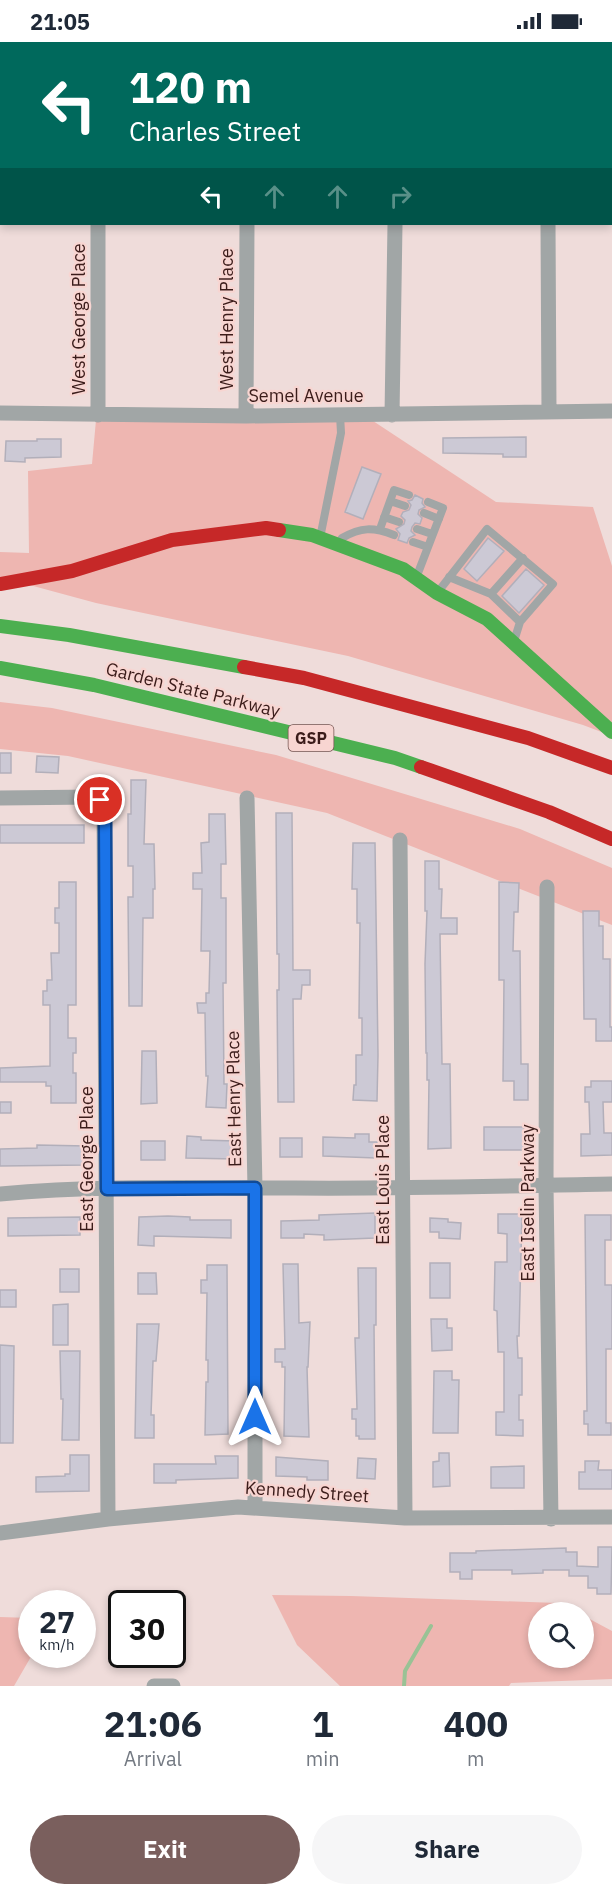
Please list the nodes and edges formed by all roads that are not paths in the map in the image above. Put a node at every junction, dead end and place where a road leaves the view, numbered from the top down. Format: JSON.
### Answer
{"nodes":[{"id":1,"x":98,"y":225,"type":"edge"},
{"id":2,"x":247,"y":225,"type":"edge"},
{"id":3,"x":395,"y":225,"type":"edge"},
{"id":4,"x":548,"y":225,"type":"edge"},
{"id":5,"x":549,"y":411,"type":"junction"},
{"id":6,"x":612,"y":411,"type":"edge"},
{"id":7,"x":0,"y":413,"type":"edge"},
{"id":8,"x":392,"y":414,"type":"junction"},
{"id":9,"x":98,"y":415,"type":"junction"},
{"id":10,"x":340,"y":415,"type":"junction"},
{"id":11,"x":246,"y":416,"type":"junction"},
{"id":12,"x":409,"y":495,"type":"dead end"},
{"id":13,"x":390,"y":501,"type":"junction"},
{"id":14,"x":428,"y":502,"type":"dead end"},
{"id":15,"x":405,"y":506,"type":"dead end"},
{"id":16,"x":424,"y":513,"type":"dead end"},
{"id":17,"x":384,"y":517,"type":"junction"},
{"id":18,"x":439,"y":519,"type":"junction"},
{"id":19,"x":399,"y":522,"type":"dead end"},
{"id":20,"x":380,"y":529,"type":"junction"},
{"id":21,"x":417,"y":529,"type":"dead end"},
{"id":22,"x":432,"y":534,"type":"junction"},
{"id":23,"x":394,"y":535,"type":"dead end"},
{"id":24,"x":320,"y":538,"type":"junction"},
{"id":25,"x":413,"y":542,"type":"dead end"},
{"id":26,"x":334,"y":543,"type":"junction"},
{"id":27,"x":428,"y":547,"type":"junction"},
{"id":28,"x":523,"y":558,"type":"junction"},
{"id":29,"x":513,"y":569,"type":"junction"},
{"id":30,"x":520,"y":576,"type":"dead end"},
{"id":31,"x":449,"y":577,"type":"junction"},
{"id":32,"x":416,"y":578,"type":"junction"},
{"id":33,"x":502,"y":582,"type":"junction"},
{"id":34,"x":0,"y":584,"type":"edge"},
{"id":35,"x":509,"y":588,"type":"dead end"},
{"id":36,"x":437,"y":593,"type":"junction"},
{"id":37,"x":491,"y":594,"type":"junction"},
{"id":38,"x":520,"y":622,"type":"junction"},
{"id":39,"x":0,"y":626,"type":"edge"},
{"id":40,"x":514,"y":642,"type":"junction"},
{"id":41,"x":0,"y":668,"type":"edge"},
{"id":42,"x":612,"y":732,"type":"edge"},
{"id":43,"x":612,"y":768,"type":"edge"},
{"id":44,"x":0,"y":798,"type":"edge"},
{"id":45,"x":247,"y":798,"type":"dead end"},
{"id":46,"x":612,"y":839,"type":"edge"},
{"id":47,"x":400,"y":840,"type":"dead end"},
{"id":48,"x":547,"y":887,"type":"dead end"},
{"id":49,"x":612,"y":1184,"type":"edge"},
{"id":50,"x":546,"y":1186,"type":"junction"},
{"id":51,"x":255,"y":1188,"type":"junction"},
{"id":52,"x":107,"y":1189,"type":"junction"},
{"id":53,"x":402,"y":1189,"type":"junction"},
{"id":54,"x":0,"y":1194,"type":"edge"},
{"id":55,"x":255,"y":1508,"type":"junction"},
{"id":56,"x":612,"y":1517,"type":"edge"},
{"id":57,"x":405,"y":1518,"type":"junction"},
{"id":58,"x":108,"y":1519,"type":"junction"},
{"id":59,"x":550,"y":1519,"type":"junction"},
{"id":60,"x":0,"y":1533,"type":"edge"},
{"id":61,"x":154,"y":1686,"type":"edge"},
{"id":62,"x":173,"y":1686,"type":"edge"}],
"edges":[{"from":1,"to":9,"type":"street","name":"West George Place"},
{"from":2,"to":11,"type":"street","name":"West Henry Place"},
{"from":3,"to":8,"type":"street"},
{"from":4,"to":5,"type":"street"},
{"from":5,"to":6,"type":"street","name":"Semel Avenue"},
{"from":5,"to":8,"type":"street","name":"Semel Avenue"},
{"from":7,"to":9,"type":"street","name":"Semel Avenue"},
{"from":8,"to":10,"type":"street","name":"Semel Avenue"},
{"from":9,"to":11,"type":"street","name":"Semel Avenue"},
{"from":10,"to":11,"type":"street","name":"Semel Avenue"},
{"from":10,"to":24,"type":"lane"},
{"from":12,"to":13,"type":"lane"},
{"from":13,"to":15,"type":"lane"},
{"from":13,"to":17,"type":"lane"},
{"from":14,"to":18,"type":"lane"},
{"from":16,"to":18,"type":"lane"},
{"from":17,"to":19,"type":"lane"},
{"from":17,"to":20,"type":"lane"},
{"from":18,"to":22,"type":"lane"},
{"from":20,"to":23,"type":"lane"},
{"from":20,"to":26,"type":"lane"},
{"from":21,"to":22,"type":"lane"},
{"from":22,"to":27,"type":"lane"},
{"from":24,"to":26,"type":"highway"},
{"from":24,"to":34,"type":"highway"},
{"from":25,"to":27,"type":"lane"},
{"from":26,"to":32,"type":"highway"},
{"from":27,"to":32,"type":"lane"},
{"from":28,"to":29,"type":"lane"},
{"from":28,"to":31,"type":"lane"},
{"from":28,"to":38,"type":"lane"},
{"from":29,"to":30,"type":"lane"},
{"from":29,"to":33,"type":"lane"},
{"from":31,"to":36,"type":"lane"},
{"from":31,"to":37,"type":"lane"},
{"from":32,"to":36,"type":"highway"},
{"from":33,"to":35,"type":"lane"},
{"from":33,"to":37,"type":"lane"},
{"from":36,"to":40,"type":"highway"},
{"from":37,"to":38,"type":"lane"},
{"from":38,"to":40,"type":"lane"},
{"from":39,"to":43,"type":"highway","name":"Garden State Parkway"},
{"from":40,"to":42,"type":"highway"},
{"from":41,"to":46,"type":"highway","name":"Garden State Parkway","number":"GSP"},
{"from":44,"to":52,"type":"street","name":"East George Place"},
{"from":45,"to":51,"type":"street","name":"East Henry Place"},
{"from":47,"to":53,"type":"street","name":"East Louis Place"},
{"from":48,"to":50,"type":"street","name":"East Iselin Parkway"},
{"from":49,"to":50,"type":"street"},
{"from":50,"to":53,"type":"street"},
{"from":50,"to":59,"type":"street","name":"East Iselin Parkway"},
{"from":51,"to":52,"type":"street"},
{"from":51,"to":53,"type":"street"},
{"from":51,"to":55,"type":"street","name":"East Henry Place"},
{"from":52,"to":54,"type":"street"},
{"from":52,"to":58,"type":"street","name":"East George Place"},
{"from":53,"to":57,"type":"street","name":"East Louis Place"},
{"from":55,"to":57,"type":"street","name":"Kennedy Street"},
{"from":55,"to":58,"type":"street","name":"Kennedy Street"},
{"from":56,"to":59,"type":"street","name":"Kennedy Street"},
{"from":57,"to":59,"type":"street","name":"Kennedy Street"},
{"from":58,"to":60,"type":"street","name":"Kennedy Street"},
{"from":61,"to":62,"type":"street"}]}
